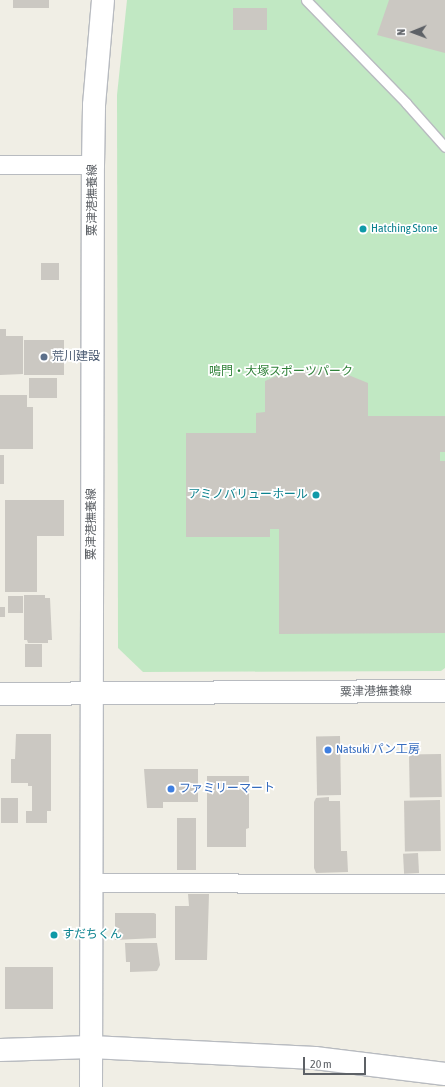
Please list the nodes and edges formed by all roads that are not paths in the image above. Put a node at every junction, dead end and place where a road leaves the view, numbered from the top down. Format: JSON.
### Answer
{"nodes":[{"id":1,"x":103,"y":0,"type":"edge"},
{"id":2,"x":306,"y":0,"type":"edge"},
{"id":3,"x":445,"y":147,"type":"edge"},
{"id":4,"x":0,"y":164,"type":"edge"},
{"id":5,"x":93,"y":165,"type":"junction"},
{"id":6,"x":445,"y":691,"type":"edge"},
{"id":7,"x":0,"y":694,"type":"edge"},
{"id":8,"x":91,"y":695,"type":"junction"},
{"id":9,"x":91,"y":883,"type":"junction"},
{"id":10,"x":445,"y":884,"type":"edge"},
{"id":11,"x":91,"y":1047,"type":"junction"},
{"id":12,"x":0,"y":1050,"type":"edge"},
{"id":13,"x":445,"y":1074,"type":"edge"},
{"id":14,"x":91,"y":1087,"type":"edge"}],
"edges":[{"from":1,"to":5,"type":"main road","name":"粟津港撫養線"},
{"from":2,"to":3,"type":"lane"},
{"from":4,"to":5,"type":"street"},
{"from":5,"to":8,"type":"main road","name":"粟津港撫養線"},
{"from":6,"to":8,"type":"main road","name":"粟津港撫養線"},
{"from":7,"to":8,"type":"main road"},
{"from":8,"to":9,"type":"main road"},
{"from":9,"to":10,"type":"street"},
{"from":9,"to":11,"type":"main road"},
{"from":11,"to":12,"type":"main road"},
{"from":11,"to":13,"type":"main road"},
{"from":11,"to":14,"type":"main road"}]}
